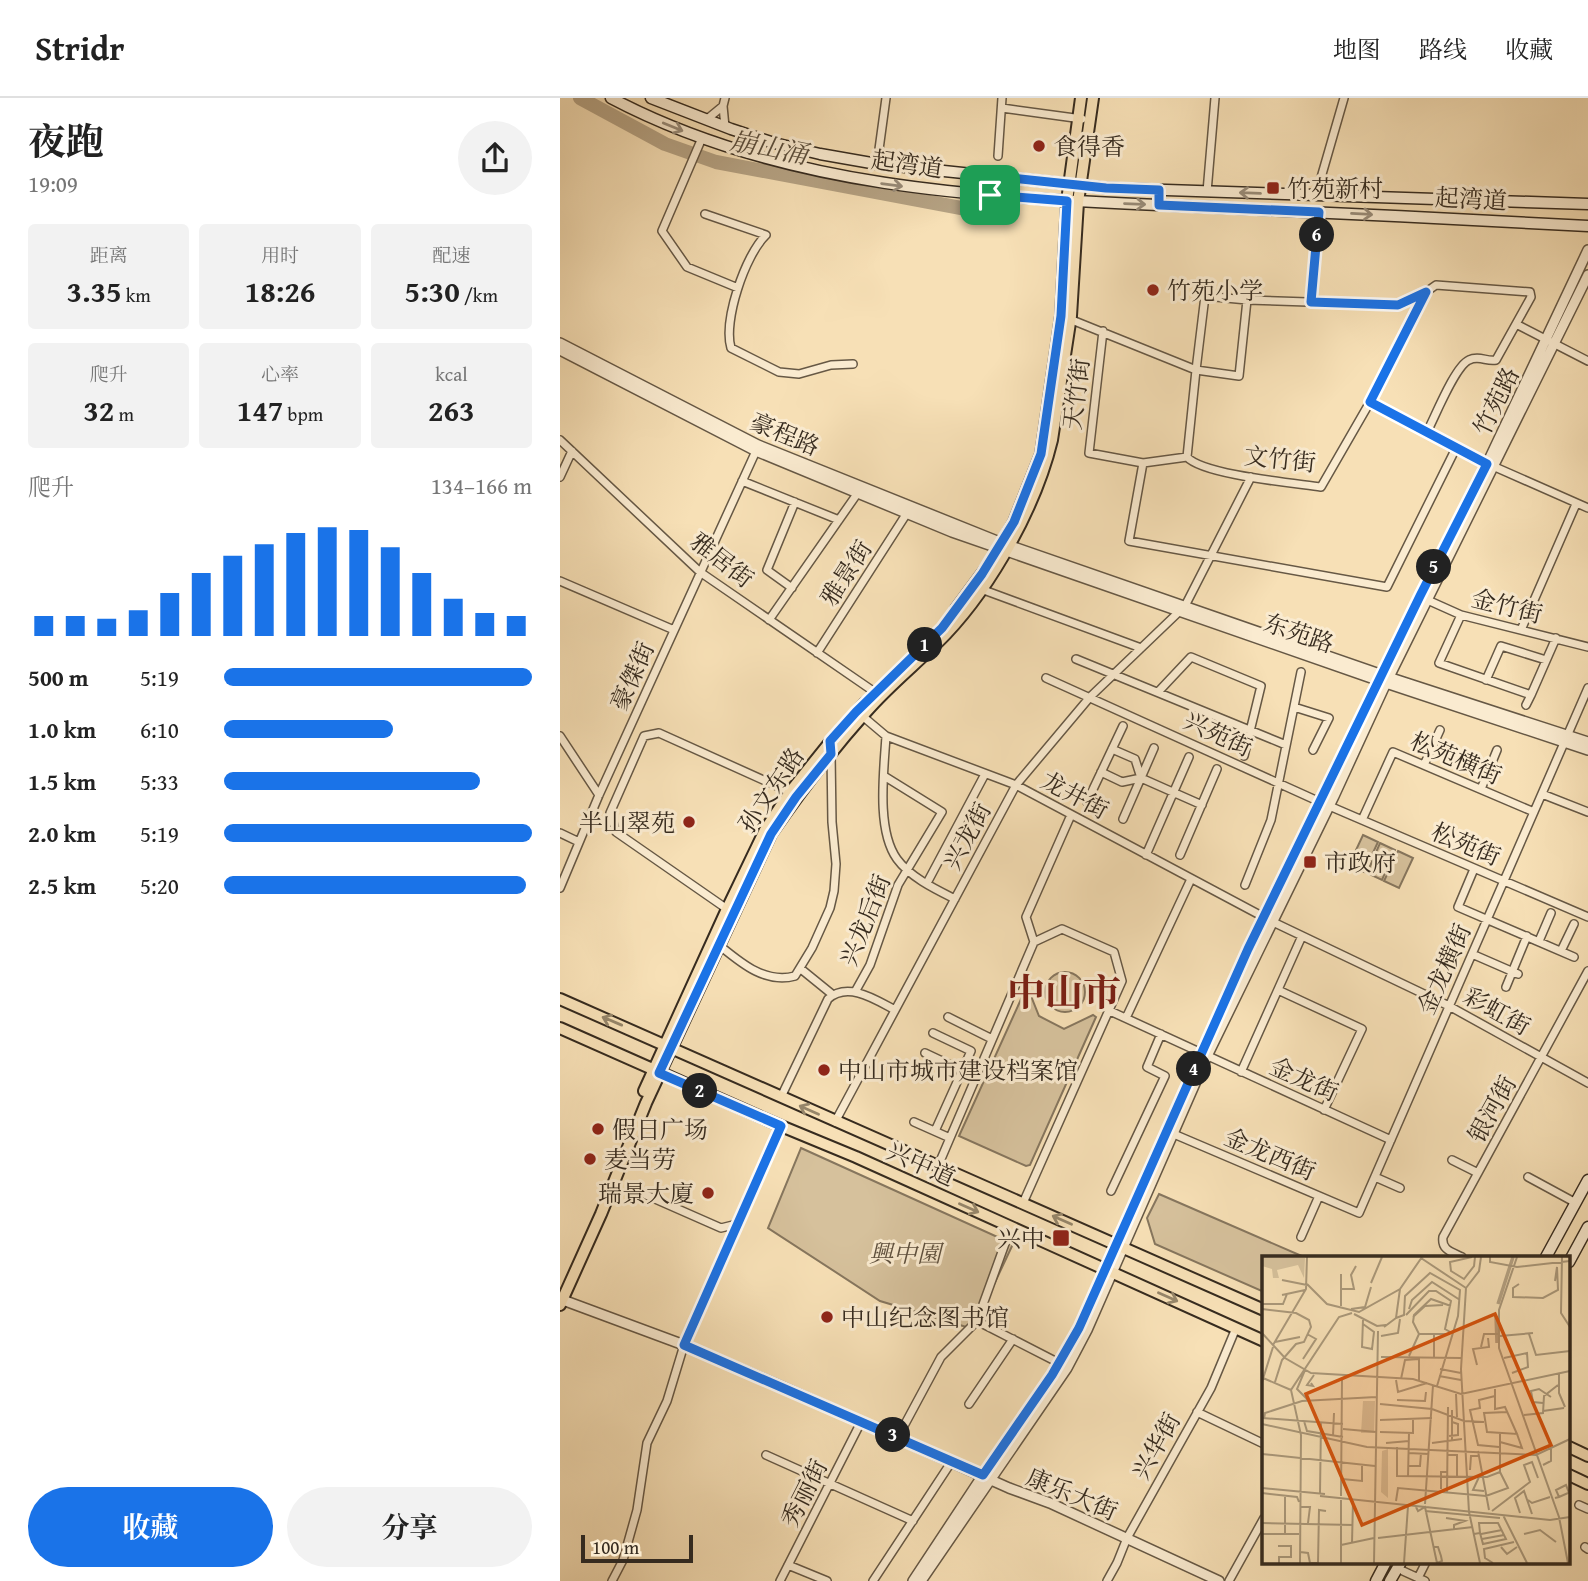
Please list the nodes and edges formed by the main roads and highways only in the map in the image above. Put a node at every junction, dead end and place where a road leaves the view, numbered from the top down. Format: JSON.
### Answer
{"nodes":[{"id":1,"x":611,"y":98,"type":"edge"},
{"id":2,"x":651,"y":98,"type":"edge"},
{"id":3,"x":1081,"y":98,"type":"edge"},
{"id":4,"x":1093,"y":98,"type":"edge"},
{"id":5,"x":1084,"y":119,"type":"junction"},
{"id":6,"x":992,"y":176,"type":"junction"},
{"id":7,"x":1074,"y":185,"type":"junction"},
{"id":8,"x":1159,"y":190,"type":"junction"},
{"id":9,"x":990,"y":195,"type":"junction"},
{"id":10,"x":1072,"y":201,"type":"junction"},
{"id":11,"x":1588,"y":204,"type":"edge"},
{"id":12,"x":1159,"y":205,"type":"junction"},
{"id":13,"x":1588,"y":226,"type":"edge"},
{"id":14,"x":1004,"y":548,"type":"junction"},
{"id":15,"x":859,"y":714,"type":"junction"},
{"id":16,"x":560,"y":999,"type":"edge"},
{"id":17,"x":560,"y":1028,"type":"edge"},
{"id":18,"x":668,"y":1046,"type":"junction"},
{"id":19,"x":656,"y":1071,"type":"junction"},
{"id":20,"x":1588,"y":1180,"type":"edge"},
{"id":21,"x":1588,"y":1227,"type":"edge"},
{"id":22,"x":1547,"y":1256,"type":"edge"},
{"id":23,"x":1570,"y":1260,"type":"edge"},
{"id":24,"x":561,"y":1299,"type":"edge"},
{"id":25,"x":1262,"y":1309,"type":"edge"},
{"id":26,"x":1262,"y":1340,"type":"edge"},
{"id":27,"x":1570,"y":1447,"type":"edge"},
{"id":28,"x":1588,"y":1456,"type":"edge"},
{"id":29,"x":1570,"y":1475,"type":"edge"},
{"id":30,"x":1588,"y":1484,"type":"edge"},
{"id":31,"x":1378,"y":1564,"type":"edge"},
{"id":32,"x":1385,"y":1564,"type":"edge"},
{"id":33,"x":1402,"y":1569,"type":"edge"},
{"id":34,"x":1368,"y":1581,"type":"edge"},
{"id":35,"x":1376,"y":1581,"type":"edge"},
{"id":36,"x":1390,"y":1581,"type":"edge"}],
"edges":[{"from":1,"to":9,"type":"main road","name":"起湾道","one_way":true},
{"from":2,"to":6,"type":"main road","name":"起湾道"},
{"from":3,"to":5,"type":"main road","name":"孙文东路"},
{"from":4,"to":5,"type":"main road","name":"孙文东路"},
{"from":5,"to":7,"type":"main road","name":"孙文东路"},
{"from":6,"to":7,"type":"main road","name":"起湾道"},
{"from":6,"to":9,"type":"main road"},
{"from":7,"to":8,"type":"main road","name":"起湾道"},
{"from":7,"to":10,"type":"main road","name":"孙文东路"},
{"from":11,"to":8,"type":"main road","name":"起湾道","one_way":true},
{"from":8,"to":12,"type":"main road"},
{"from":9,"to":10,"type":"main road","name":"起湾道"},
{"from":10,"to":12,"type":"main road","name":"起湾道","one_way":true},
{"from":10,"to":14,"type":"main road","name":"孙文东路"},
{"from":12,"to":13,"type":"main road","name":"起湾道","one_way":true},
{"from":14,"to":15,"type":"main road","name":"孙文东路"},
{"from":14,"to":15,"type":"main road","name":"孙文东路"},
{"from":15,"to":18,"type":"main road","name":"孙文东路"},
{"from":15,"to":18,"type":"main road","name":"孙文东路"},
{"from":18,"to":16,"type":"main road","name":"兴中道","one_way":true},
{"from":17,"to":19,"type":"main road","name":"兴中道"},
{"from":18,"to":19,"type":"main road","name":"孙文东路"},
{"from":25,"to":18,"type":"main road","name":"兴中道","one_way":true},
{"from":19,"to":24,"type":"main road","name":"孙文东路"},
{"from":19,"to":26,"type":"main road","name":"兴中道","one_way":true},
{"from":20,"to":22,"type":"main road"},
{"from":21,"to":23,"type":"main road"},
{"from":27,"to":28,"type":"main road"},
{"from":29,"to":30,"type":"main road"},
{"from":31,"to":34,"type":"main road"},
{"from":32,"to":35,"type":"main road"},
{"from":33,"to":36,"type":"main road"}]}
